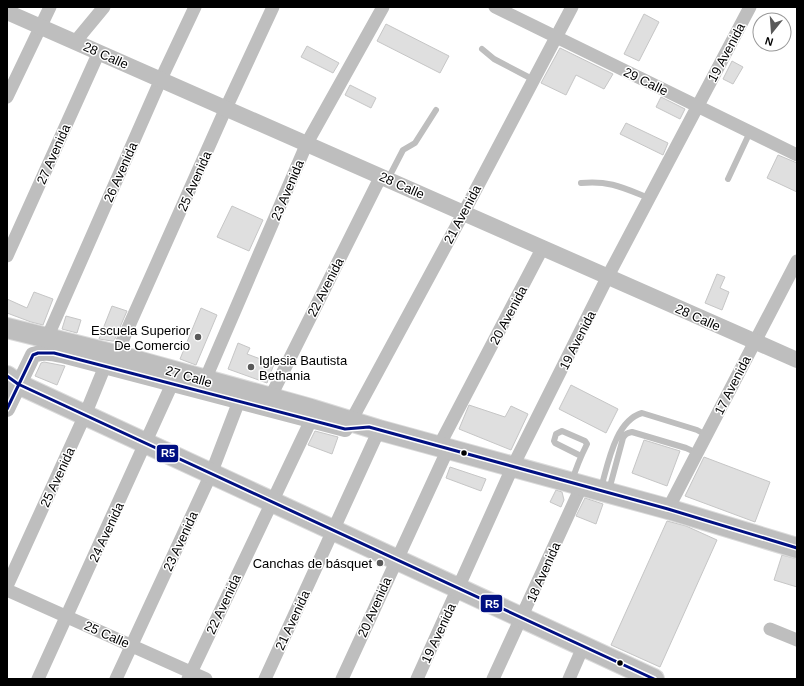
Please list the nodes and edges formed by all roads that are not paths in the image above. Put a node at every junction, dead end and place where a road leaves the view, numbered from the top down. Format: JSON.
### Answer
{"nodes":[{"id":1,"x":50,"y":7,"type":"edge"},
{"id":2,"x":104,"y":7,"type":"edge"},
{"id":3,"x":195,"y":7,"type":"edge"},
{"id":4,"x":273,"y":7,"type":"edge"},
{"id":5,"x":383,"y":7,"type":"edge"},
{"id":6,"x":495,"y":7,"type":"edge"},
{"id":7,"x":572,"y":7,"type":"edge"},
{"id":8,"x":750,"y":7,"type":"edge"},
{"id":9,"x":7,"y":12,"type":"edge"},
{"id":10,"x":41,"y":27,"type":"junction"},
{"id":11,"x":556,"y":37,"type":"junction"},
{"id":12,"x":75,"y":42,"type":"junction"},
{"id":13,"x":482,"y":49,"type":"dead end"},
{"id":14,"x":99,"y":52,"type":"junction"},
{"id":15,"x":161,"y":79,"type":"junction"},
{"id":16,"x":534,"y":80,"type":"junction"},
{"id":17,"x":7,"y":97,"type":"edge"},
{"id":18,"x":698,"y":106,"type":"junction"},
{"id":19,"x":226,"y":108,"type":"junction"},
{"id":20,"x":436,"y":110,"type":"dead end"},
{"id":21,"x":750,"y":132,"type":"junction"},
{"id":22,"x":307,"y":143,"type":"junction"},
{"id":23,"x":797,"y":155,"type":"edge"},
{"id":24,"x":384,"y":177,"type":"junction"},
{"id":25,"x":728,"y":179,"type":"dead end"},
{"id":26,"x":581,"y":183,"type":"dead end"},
{"id":27,"x":649,"y":198,"type":"junction"},
{"id":28,"x":464,"y":212,"type":"junction"},
{"id":29,"x":543,"y":247,"type":"junction"},
{"id":30,"x":7,"y":256,"type":"edge"},
{"id":31,"x":797,"y":261,"type":"edge"},
{"id":32,"x":608,"y":276,"type":"junction"},
{"id":33,"x":7,"y":328,"type":"edge"},
{"id":34,"x":47,"y":338,"type":"junction"},
{"id":35,"x":754,"y":342,"type":"junction"},
{"id":36,"x":797,"y":360,"type":"edge"},
{"id":37,"x":111,"y":361,"type":"junction"},
{"id":38,"x":13,"y":380,"type":"edge"},
{"id":39,"x":205,"y":380,"type":"junction"},
{"id":40,"x":172,"y":384,"type":"junction"},
{"id":41,"x":270,"y":398,"type":"junction"},
{"id":42,"x":239,"y":401,"type":"junction"},
{"id":43,"x":7,"y":409,"type":"edge"},
{"id":44,"x":85,"y":415,"type":"junction"},
{"id":45,"x":311,"y":420,"type":"junction"},
{"id":46,"x":366,"y":426,"type":"junction"},
{"id":47,"x":706,"y":435,"type":"junction"},
{"id":48,"x":146,"y":444,"type":"junction"},
{"id":49,"x":444,"y":447,"type":"junction"},
{"id":50,"x":697,"y":453,"type":"junction"},
{"id":51,"x":581,"y":456,"type":"junction"},
{"id":52,"x":513,"y":466,"type":"junction"},
{"id":53,"x":211,"y":474,"type":"junction"},
{"id":54,"x":591,"y":488,"type":"junction"},
{"id":55,"x":272,"y":501,"type":"junction"},
{"id":56,"x":668,"y":509,"type":"junction"},
{"id":57,"x":334,"y":531,"type":"junction"},
{"id":58,"x":797,"y":548,"type":"edge"},
{"id":59,"x":396,"y":560,"type":"junction"},
{"id":60,"x":7,"y":586,"type":"edge"},
{"id":61,"x":458,"y":589,"type":"junction"},
{"id":62,"x":7,"y":590,"type":"edge"},
{"id":63,"x":67,"y":616,"type":"junction"},
{"id":64,"x":522,"y":618,"type":"junction"},
{"id":65,"x":770,"y":629,"type":"dead end"},
{"id":66,"x":797,"y":640,"type":"edge"},
{"id":67,"x":132,"y":645,"type":"junction"},
{"id":68,"x":583,"y":647,"type":"junction"},
{"id":69,"x":190,"y":676,"type":"edge"},
{"id":70,"x":38,"y":679,"type":"edge"},
{"id":71,"x":116,"y":679,"type":"edge"},
{"id":72,"x":206,"y":679,"type":"edge"},
{"id":73,"x":265,"y":679,"type":"edge"},
{"id":74,"x":342,"y":679,"type":"edge"},
{"id":75,"x":417,"y":679,"type":"edge"},
{"id":76,"x":493,"y":679,"type":"edge"},
{"id":77,"x":569,"y":679,"type":"edge"},
{"id":78,"x":654,"y":679,"type":"edge"}],
"edges":[{"from":1,"to":10,"type":"street"},
{"from":2,"to":12,"type":"street"},
{"from":3,"to":15,"type":"street","name":"26 Avenida"},
{"from":4,"to":19,"type":"street","name":"25 Avenida"},
{"from":5,"to":22,"type":"street","name":"23 Avenida"},
{"from":6,"to":11,"type":"street","name":"29 Calle"},
{"from":7,"to":11,"type":"street","name":"21 Avenida"},
{"from":8,"to":18,"type":"street","name":"19 Avenida"},
{"from":9,"to":10,"type":"street","name":"28 Calle"},
{"from":10,"to":12,"type":"street","name":"28 Calle"},
{"from":10,"to":17,"type":"street"},
{"from":11,"to":16,"type":"street","name":"21 Avenida"},
{"from":11,"to":18,"type":"street","name":"29 Calle"},
{"from":12,"to":14,"type":"street","name":"28 Calle"},
{"from":13,"to":16,"type":"lane"},
{"from":14,"to":15,"type":"street","name":"28 Calle"},
{"from":14,"to":30,"type":"street","name":"27 Avenida"},
{"from":15,"to":19,"type":"street","name":"28 Calle"},
{"from":15,"to":34,"type":"street","name":"26 Avenida"},
{"from":16,"to":28,"type":"street","name":"21 Avenida"},
{"from":18,"to":21,"type":"street","name":"29 Calle"},
{"from":18,"to":27,"type":"street","name":"19 Avenida"},
{"from":19,"to":22,"type":"street","name":"28 Calle"},
{"from":19,"to":37,"type":"street","name":"25 Avenida"},
{"from":20,"to":24,"type":"lane"},
{"from":21,"to":23,"type":"street","name":"29 Calle"},
{"from":21,"to":25,"type":"lane"},
{"from":22,"to":24,"type":"street","name":"28 Calle"},
{"from":22,"to":39,"type":"street","name":"23 Avenida"},
{"from":24,"to":28,"type":"street","name":"28 Calle"},
{"from":24,"to":41,"type":"street","name":"22 Avenida"},
{"from":26,"to":27,"type":"lane"},
{"from":27,"to":32,"type":"street","name":"19 Avenida"},
{"from":28,"to":29,"type":"street","name":"28 Calle"},
{"from":28,"to":46,"type":"street","name":"21 Avenida"},
{"from":29,"to":32,"type":"street","name":"28 Calle"},
{"from":29,"to":49,"type":"street","name":"20 Avenida"},
{"from":31,"to":35,"type":"street","name":"17 Avenida"},
{"from":32,"to":35,"type":"street","name":"28 Calle"},
{"from":32,"to":52,"type":"street","name":"19 Avenida"},
{"from":33,"to":34,"type":"main road","name":"27 Calle"},
{"from":34,"to":37,"type":"main road","name":"27 Calle"},
{"from":35,"to":36,"type":"street","name":"28 Calle"},
{"from":35,"to":47,"type":"street","name":"17 Avenida"},
{"from":37,"to":38,"type":"street","name":"27 Calle"},
{"from":37,"to":39,"type":"main road","name":"27 Calle"},
{"from":37,"to":40,"type":"street","name":"27 Calle"},
{"from":37,"to":44,"type":"street","name":"25 Avenida"},
{"from":38,"to":43,"type":"street"},
{"from":38,"to":44,"type":"main road"},
{"from":39,"to":41,"type":"main road","name":"27 Calle"},
{"from":40,"to":42,"type":"street","name":"27 Calle"},
{"from":40,"to":48,"type":"street","name":"24 Avenida"},
{"from":41,"to":46,"type":"main road","name":"27 Calle"},
{"from":42,"to":45,"type":"street","name":"27 Calle"},
{"from":42,"to":53,"type":"street","name":"23 Avenida"},
{"from":44,"to":48,"type":"main road"},
{"from":44,"to":60,"type":"street","name":"25 Avenida"},
{"from":45,"to":46,"type":"street","name":"27 Calle"},
{"from":45,"to":55,"type":"street","name":"22 Avenida"},
{"from":46,"to":49,"type":"main road","name":"27 Calle"},
{"from":46,"to":57,"type":"street","name":"21 Avenida"},
{"from":47,"to":50,"type":"street","name":"17 Avenida"},
{"from":47,"to":54,"type":"lane"},
{"from":48,"to":53,"type":"main road"},
{"from":48,"to":63,"type":"street","name":"24 Avenida"},
{"from":49,"to":52,"type":"main road","name":"27 Calle"},
{"from":49,"to":59,"type":"street","name":"20 Avenida"},
{"from":50,"to":54,"type":"lane"},
{"from":50,"to":56,"type":"street","name":"17 Avenida"},
{"from":51,"to":51,"type":"lane"},
{"from":51,"to":54,"type":"lane"},
{"from":52,"to":54,"type":"main road","name":"27 Calle"},
{"from":52,"to":61,"type":"street","name":"19 Avenida"},
{"from":53,"to":55,"type":"main road"},
{"from":53,"to":67,"type":"street","name":"23 Avenida"},
{"from":54,"to":56,"type":"main road","name":"27 Calle"},
{"from":54,"to":64,"type":"street","name":"18 Avenida"},
{"from":55,"to":57,"type":"main road"},
{"from":55,"to":69,"type":"street","name":"22 Avenida"},
{"from":56,"to":58,"type":"main road","name":"27 Calle"},
{"from":57,"to":59,"type":"main road"},
{"from":57,"to":73,"type":"street","name":"21 Avenida"},
{"from":59,"to":61,"type":"main road"},
{"from":59,"to":74,"type":"street","name":"20 Avenida"},
{"from":61,"to":64,"type":"main road"},
{"from":61,"to":75,"type":"street","name":"19 Avenida"},
{"from":62,"to":63,"type":"street","name":"25 Calle"},
{"from":63,"to":67,"type":"street","name":"25 Calle"},
{"from":63,"to":70,"type":"street","name":"24 Avenida"},
{"from":64,"to":68,"type":"main road"},
{"from":64,"to":76,"type":"street","name":"18 Avenida"},
{"from":65,"to":66,"type":"street"},
{"from":67,"to":69,"type":"street","name":"25 Calle"},
{"from":67,"to":71,"type":"street","name":"23 Avenida"},
{"from":68,"to":77,"type":"street"},
{"from":68,"to":78,"type":"main road"},
{"from":69,"to":72,"type":"street","name":"25 Calle"}]}
